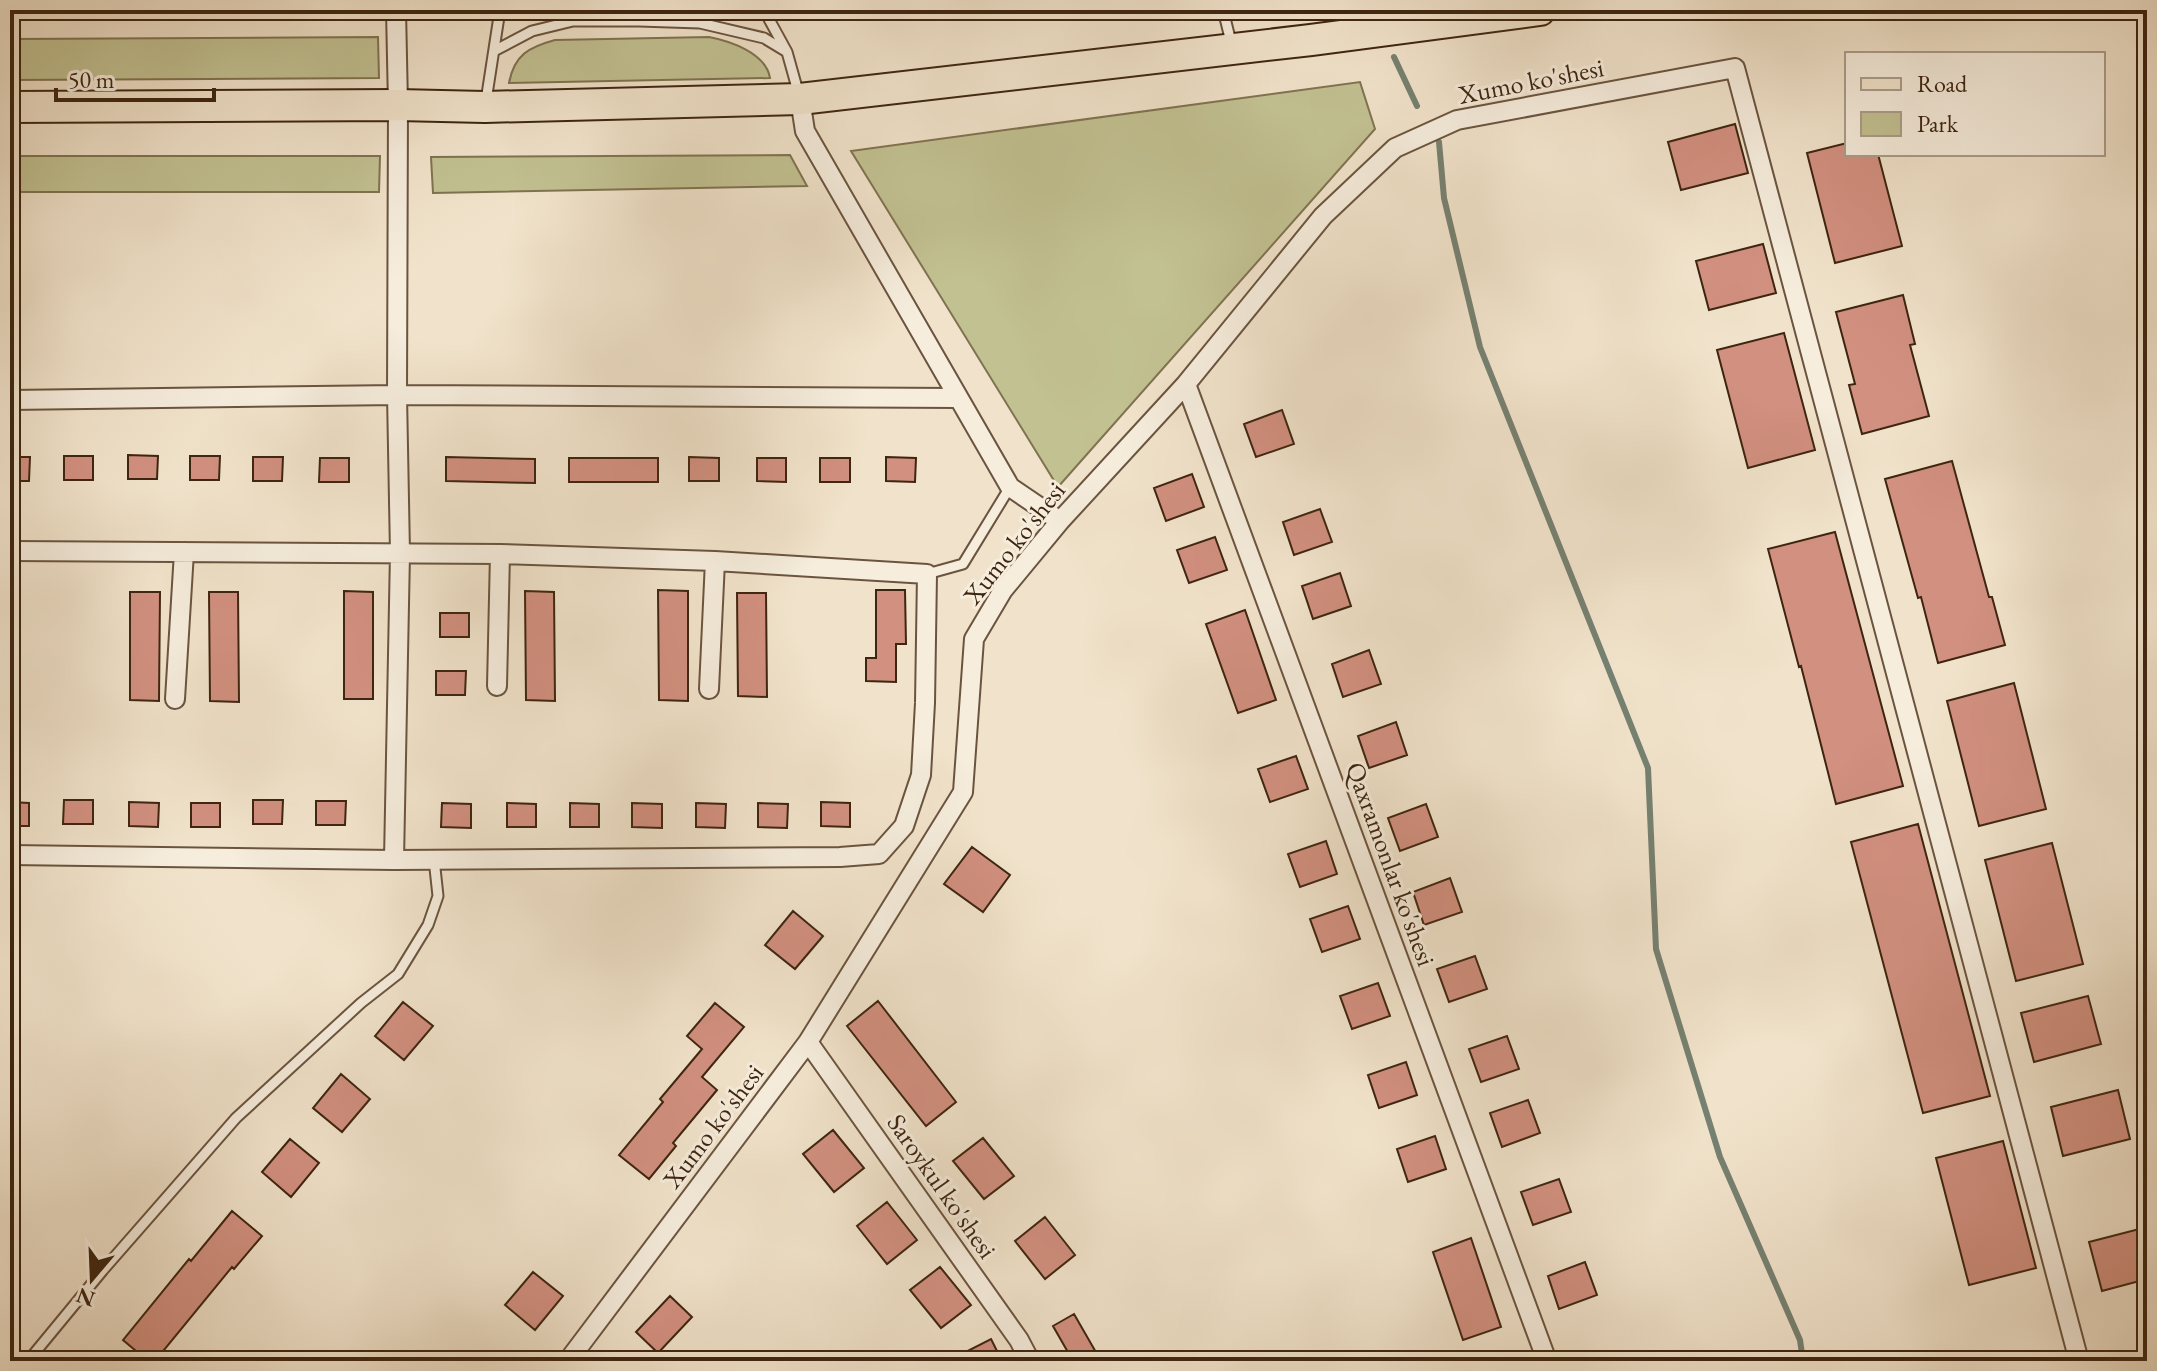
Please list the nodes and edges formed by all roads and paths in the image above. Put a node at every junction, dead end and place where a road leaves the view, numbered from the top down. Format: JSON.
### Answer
{"nodes":[{"id":1,"x":396,"y":10,"type":"edge"},
{"id":2,"x":500,"y":10,"type":"edge"},
{"id":3,"x":764,"y":10,"type":"edge"},
{"id":4,"x":1223,"y":10,"type":"edge"},
{"id":5,"x":1540,"y":10,"type":"edge"},
{"id":6,"x":1359,"y":22,"type":"edge"},
{"id":7,"x":1232,"y":49,"type":"junction"},
{"id":8,"x":494,"y":51,"type":"junction"},
{"id":9,"x":787,"y":52,"type":"junction"},
{"id":10,"x":800,"y":99,"type":"junction"},
{"id":11,"x":398,"y":105,"type":"junction"},
{"id":12,"x":10,"y":107,"type":"edge"},
{"id":13,"x":485,"y":107,"type":"junction"},
{"id":14,"x":1186,"y":384,"type":"junction"},
{"id":15,"x":397,"y":395,"type":"junction"},
{"id":16,"x":958,"y":398,"type":"junction"},
{"id":17,"x":10,"y":400,"type":"edge"},
{"id":18,"x":1010,"y":487,"type":"junction"},
{"id":19,"x":1060,"y":521,"type":"junction"},
{"id":20,"x":10,"y":551,"type":"edge"},
{"id":21,"x":184,"y":552,"type":"junction"},
{"id":22,"x":400,"y":553,"type":"junction"},
{"id":23,"x":500,"y":554,"type":"junction"},
{"id":24,"x":715,"y":561,"type":"junction"},
{"id":25,"x":927,"y":574,"type":"junction"},
{"id":26,"x":497,"y":686,"type":"dead end"},
{"id":27,"x":709,"y":689,"type":"dead end"},
{"id":28,"x":175,"y":699,"type":"dead end"},
{"id":29,"x":10,"y":855,"type":"edge"},
{"id":30,"x":434,"y":859,"type":"junction"},
{"id":31,"x":394,"y":860,"type":"junction"},
{"id":32,"x":808,"y":1042,"type":"junction"},
{"id":33,"x":2147,"y":1354,"type":"edge"},
{"id":34,"x":28,"y":1361,"type":"edge"},
{"id":35,"x":568,"y":1361,"type":"edge"},
{"id":36,"x":1030,"y":1361,"type":"edge"},
{"id":37,"x":1547,"y":1361,"type":"edge"},
{"id":38,"x":2079,"y":1361,"type":"edge"},
{"id":39,"x":2120,"y":1361,"type":"edge"}],
"edges":[{"from":1,"to":11,"type":"street"},
{"from":2,"to":8,"type":"lane"},
{"from":3,"to":9,"type":"lane"},
{"from":4,"to":7,"type":"lane"},
{"from":5,"to":6,"type":"main road"},
{"from":6,"to":7,"type":"main road"},
{"from":7,"to":10,"type":"main road"},
{"from":8,"to":9,"type":"lane"},
{"from":8,"to":13,"type":"lane"},
{"from":9,"to":10,"type":"lane"},
{"from":10,"to":13,"type":"main road"},
{"from":10,"to":16,"type":"street"},
{"from":11,"to":12,"type":"main road"},
{"from":11,"to":13,"type":"main road"},
{"from":11,"to":15,"type":"street"},
{"from":14,"to":19,"type":"street","name":"Xumo ko'shesi"},
{"from":14,"to":37,"type":"street","name":"Qaxramonlar ko'shesi"},
{"from":14,"to":38,"type":"street","name":"Xumo ko'shesi"},
{"from":15,"to":16,"type":"street"},
{"from":15,"to":17,"type":"street"},
{"from":15,"to":22,"type":"street"},
{"from":16,"to":18,"type":"street"},
{"from":18,"to":19,"type":"street"},
{"from":18,"to":25,"type":"lane"},
{"from":19,"to":32,"type":"street","name":"Xumo ko'shesi"},
{"from":20,"to":21,"type":"street"},
{"from":21,"to":22,"type":"street"},
{"from":21,"to":28,"type":"street"},
{"from":22,"to":23,"type":"street"},
{"from":22,"to":31,"type":"street"},
{"from":23,"to":24,"type":"street"},
{"from":23,"to":26,"type":"street"},
{"from":24,"to":25,"type":"street"},
{"from":24,"to":27,"type":"street"},
{"from":25,"to":30,"type":"street"},
{"from":29,"to":31,"type":"street"},
{"from":30,"to":31,"type":"street"},
{"from":30,"to":34,"type":"lane"},
{"from":32,"to":35,"type":"street","name":"Xumo ko'shesi"},
{"from":32,"to":36,"type":"street","name":"Saroykul ko'shesi"},
{"from":33,"to":39,"type":"lane"}]}
